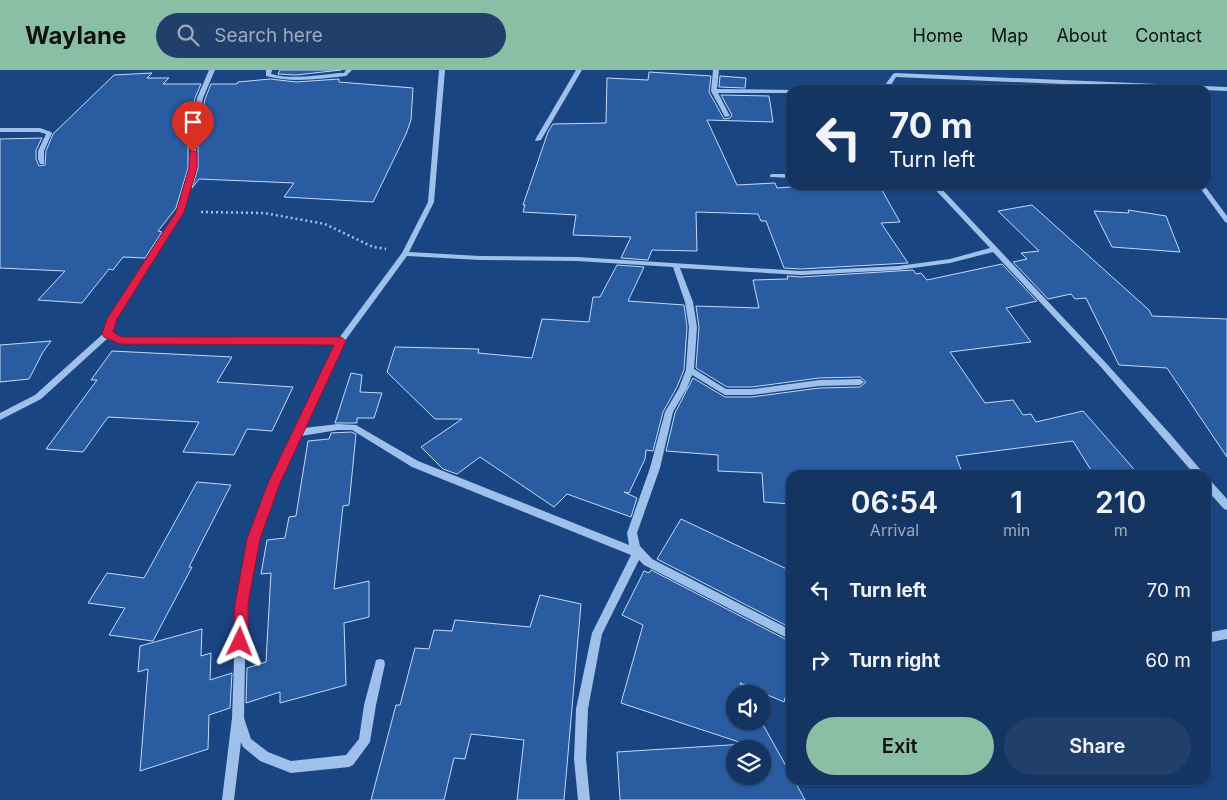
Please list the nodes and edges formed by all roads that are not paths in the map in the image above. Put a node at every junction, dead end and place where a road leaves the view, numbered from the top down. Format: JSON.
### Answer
{"nodes":[{"id":1,"x":212,"y":70,"type":"edge"},
{"id":2,"x":269,"y":70,"type":"edge"},
{"id":3,"x":349,"y":70,"type":"edge"},
{"id":4,"x":442,"y":70,"type":"edge"},
{"id":5,"x":579,"y":70,"type":"edge"},
{"id":6,"x":716,"y":70,"type":"edge"},
{"id":7,"x":894,"y":72,"type":"edge"},
{"id":8,"x":888,"y":85,"type":"edge"},
{"id":9,"x":1092,"y":85,"type":"edge"},
{"id":10,"x":1211,"y":89,"type":"edge"},
{"id":11,"x":1227,"y":89,"type":"edge"},
{"id":12,"x":714,"y":91,"type":"junction"},
{"id":13,"x":786,"y":91,"type":"edge"},
{"id":14,"x":727,"y":116,"type":"dead end"},
{"id":15,"x":0,"y":130,"type":"edge"},
{"id":16,"x":538,"y":140,"type":"dead end"},
{"id":17,"x":42,"y":163,"type":"dead end"},
{"id":18,"x":772,"y":176,"type":"dead end"},
{"id":19,"x":786,"y":176,"type":"edge"},
{"id":20,"x":939,"y":190,"type":"edge"},
{"id":21,"x":1205,"y":190,"type":"edge"},
{"id":22,"x":1227,"y":221,"type":"edge"},
{"id":23,"x":995,"y":249,"type":"junction"},
{"id":24,"x":405,"y":254,"type":"junction"},
{"id":25,"x":676,"y":267,"type":"junction"},
{"id":26,"x":107,"y":334,"type":"junction"},
{"id":27,"x":341,"y":341,"type":"junction"},
{"id":28,"x":690,"y":370,"type":"junction"},
{"id":29,"x":860,"y":382,"type":"dead end"},
{"id":30,"x":0,"y":417,"type":"edge"},
{"id":31,"x":297,"y":433,"type":"junction"},
{"id":32,"x":1196,"y":470,"type":"edge"},
{"id":33,"x":1211,"y":488,"type":"edge"},
{"id":34,"x":1227,"y":506,"type":"edge"},
{"id":35,"x":637,"y":552,"type":"junction"},
{"id":36,"x":786,"y":632,"type":"edge"},
{"id":37,"x":1227,"y":634,"type":"edge"},
{"id":38,"x":1211,"y":637,"type":"edge"},
{"id":39,"x":380,"y":664,"type":"dead end"},
{"id":40,"x":238,"y":718,"type":"junction"},
{"id":41,"x":228,"y":800,"type":"edge"},
{"id":42,"x":584,"y":800,"type":"edge"}],
"edges":[{"from":1,"to":26,"type":"street"},
{"from":2,"to":3,"type":"street"},
{"from":4,"to":24,"type":"street"},
{"from":5,"to":16,"type":"street"},
{"from":6,"to":12,"type":"street"},
{"from":7,"to":8,"type":"street"},
{"from":7,"to":9,"type":"street"},
{"from":10,"to":11,"type":"street"},
{"from":12,"to":13,"type":"street"},
{"from":12,"to":14,"type":"street"},
{"from":15,"to":17,"type":"street"},
{"from":18,"to":19,"type":"street"},
{"from":20,"to":23,"type":"street"},
{"from":21,"to":22,"type":"street"},
{"from":23,"to":25,"type":"street"},
{"from":23,"to":32,"type":"street"},
{"from":24,"to":25,"type":"street"},
{"from":24,"to":27,"type":"street"},
{"from":25,"to":28,"type":"street"},
{"from":26,"to":27,"type":"street"},
{"from":26,"to":30,"type":"street"},
{"from":27,"to":31,"type":"street"},
{"from":28,"to":29,"type":"street"},
{"from":28,"to":35,"type":"street"},
{"from":31,"to":35,"type":"street"},
{"from":31,"to":40,"type":"street"},
{"from":33,"to":34,"type":"street"},
{"from":35,"to":36,"type":"street"},
{"from":35,"to":42,"type":"street"},
{"from":37,"to":38,"type":"street"},
{"from":39,"to":40,"type":"street"},
{"from":40,"to":41,"type":"street"}]}
